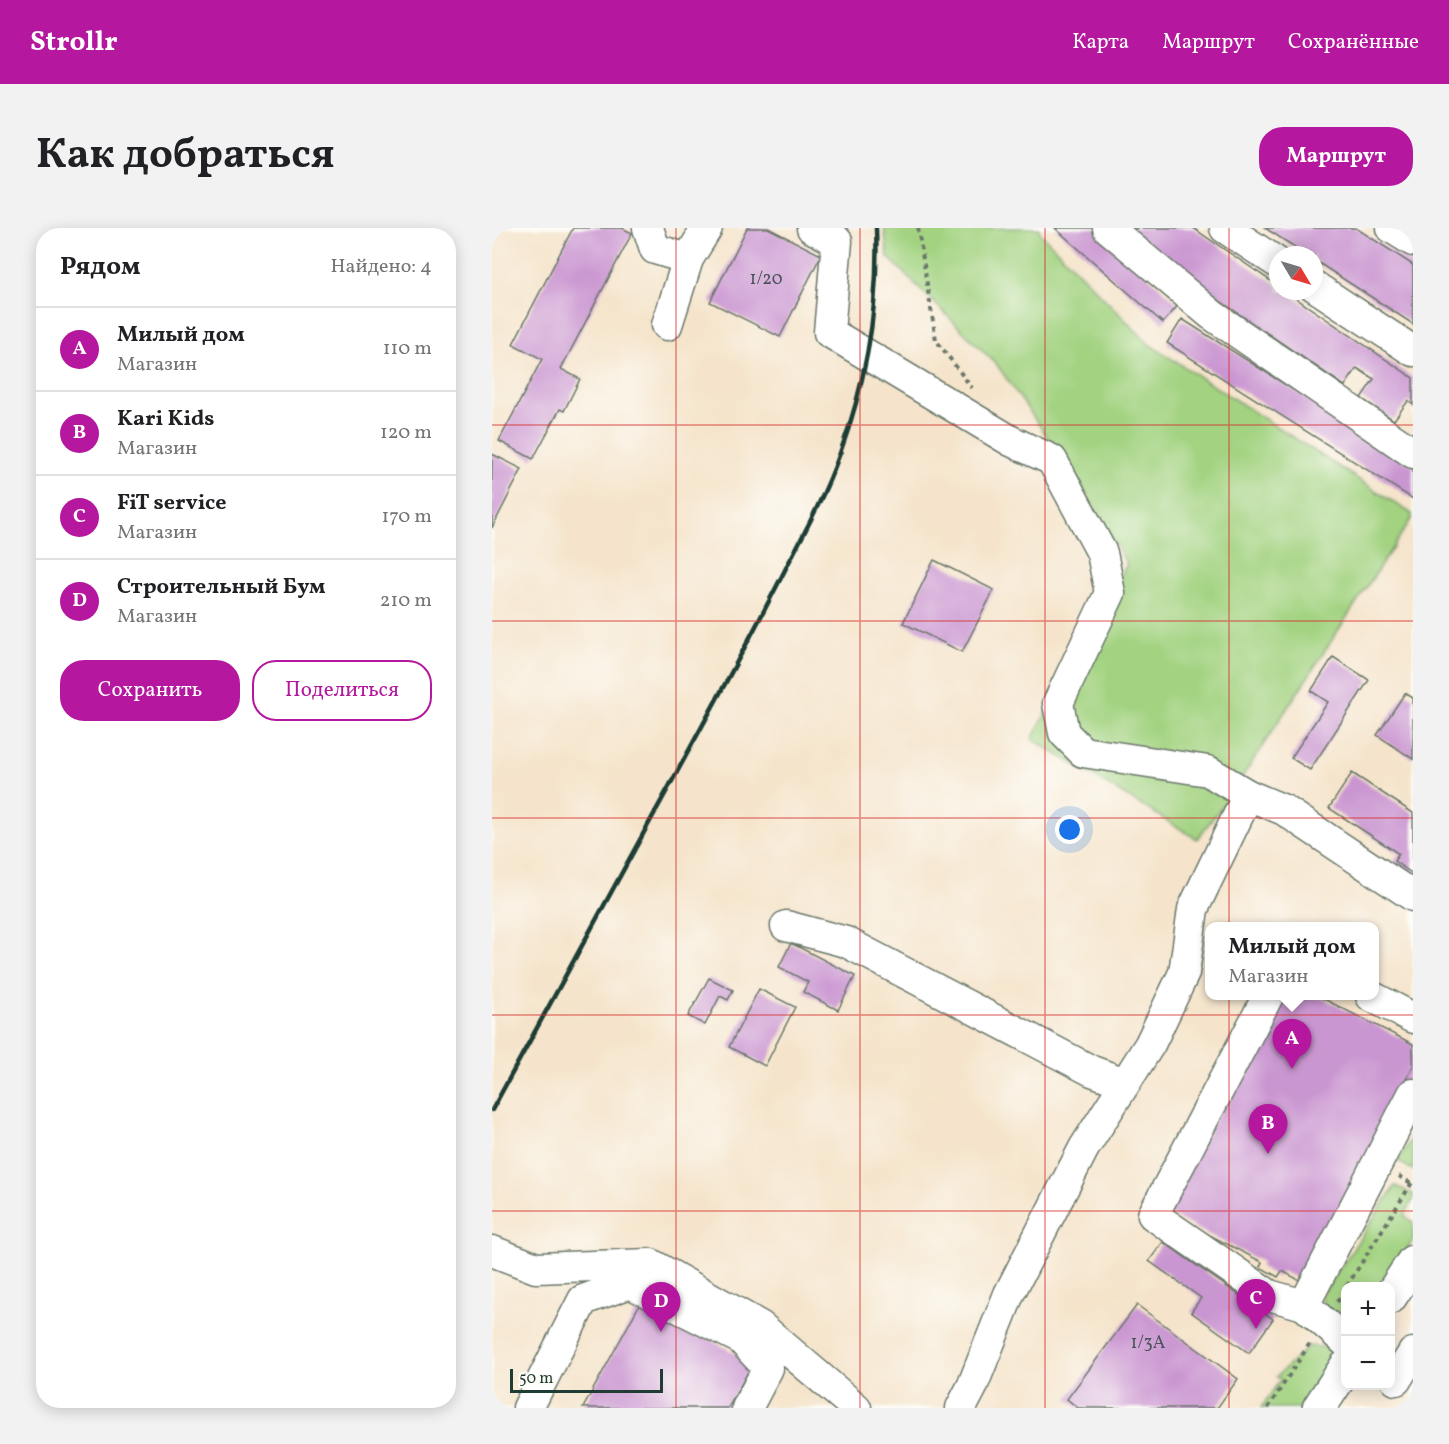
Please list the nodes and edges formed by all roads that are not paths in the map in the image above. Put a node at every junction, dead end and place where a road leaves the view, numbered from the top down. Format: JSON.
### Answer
{"nodes":[{"id":1,"x":648,"y":228,"type":"edge"},
{"id":2,"x":707,"y":228,"type":"edge"},
{"id":3,"x":812,"y":228,"type":"edge"},
{"id":4,"x":1108,"y":228,"type":"edge"},
{"id":5,"x":1225,"y":228,"type":"edge"},
{"id":6,"x":1392,"y":228,"type":"edge"},
{"id":7,"x":1413,"y":241,"type":"edge"},
{"id":8,"x":1269,"y":257,"type":"edge"},
{"id":9,"x":688,"y":260,"type":"junction"},
{"id":10,"x":1323,"y":292,"type":"edge"},
{"id":11,"x":668,"y":325,"type":"dead end"},
{"id":12,"x":1413,"y":351,"type":"edge"},
{"id":13,"x":1413,"y":453,"type":"edge"},
{"id":14,"x":1248,"y":795,"type":"junction"},
{"id":15,"x":1413,"y":896,"type":"edge"},
{"id":16,"x":786,"y":926,"type":"dead end"},
{"id":17,"x":1266,"y":1000,"type":"edge"},
{"id":18,"x":1379,"y":1000,"type":"edge"},
{"id":19,"x":1413,"y":1018,"type":"edge"},
{"id":20,"x":1125,"y":1083,"type":"junction"},
{"id":21,"x":1413,"y":1094,"type":"edge"},
{"id":22,"x":492,"y":1251,"type":"edge"},
{"id":23,"x":1413,"y":1262,"type":"edge"},
{"id":24,"x":1395,"y":1289,"type":"edge"},
{"id":25,"x":1324,"y":1323,"type":"edge"},
{"id":26,"x":1413,"y":1353,"type":"edge"},
{"id":27,"x":1341,"y":1375,"type":"edge"},
{"id":28,"x":1400,"y":1382,"type":"edge"},
{"id":29,"x":528,"y":1408,"type":"edge"},
{"id":30,"x":747,"y":1408,"type":"edge"},
{"id":31,"x":856,"y":1408,"type":"edge"},
{"id":32,"x":961,"y":1408,"type":"edge"},
{"id":33,"x":1319,"y":1408,"type":"edge"}],
"edges":[{"from":1,"to":9,"type":"lane"},
{"from":2,"to":9,"type":"lane"},
{"from":3,"to":14,"type":"lane"},
{"from":4,"to":13,"type":"lane"},
{"from":5,"to":8,"type":"lane"},
{"from":6,"to":7,"type":"lane"},
{"from":9,"to":11,"type":"lane"},
{"from":10,"to":12,"type":"lane"},
{"from":14,"to":15,"type":"lane"},
{"from":14,"to":20,"type":"lane"},
{"from":16,"to":20,"type":"lane"},
{"from":17,"to":25,"type":"lane"},
{"from":18,"to":19,"type":"lane"},
{"from":20,"to":32,"type":"lane"},
{"from":21,"to":25,"type":"lane"},
{"from":22,"to":31,"type":"lane"},
{"from":23,"to":24,"type":"main road"},
{"from":26,"to":28,"type":"lane"},
{"from":27,"to":33,"type":"main road"},
{"from":29,"to":30,"type":"lane"}]}
